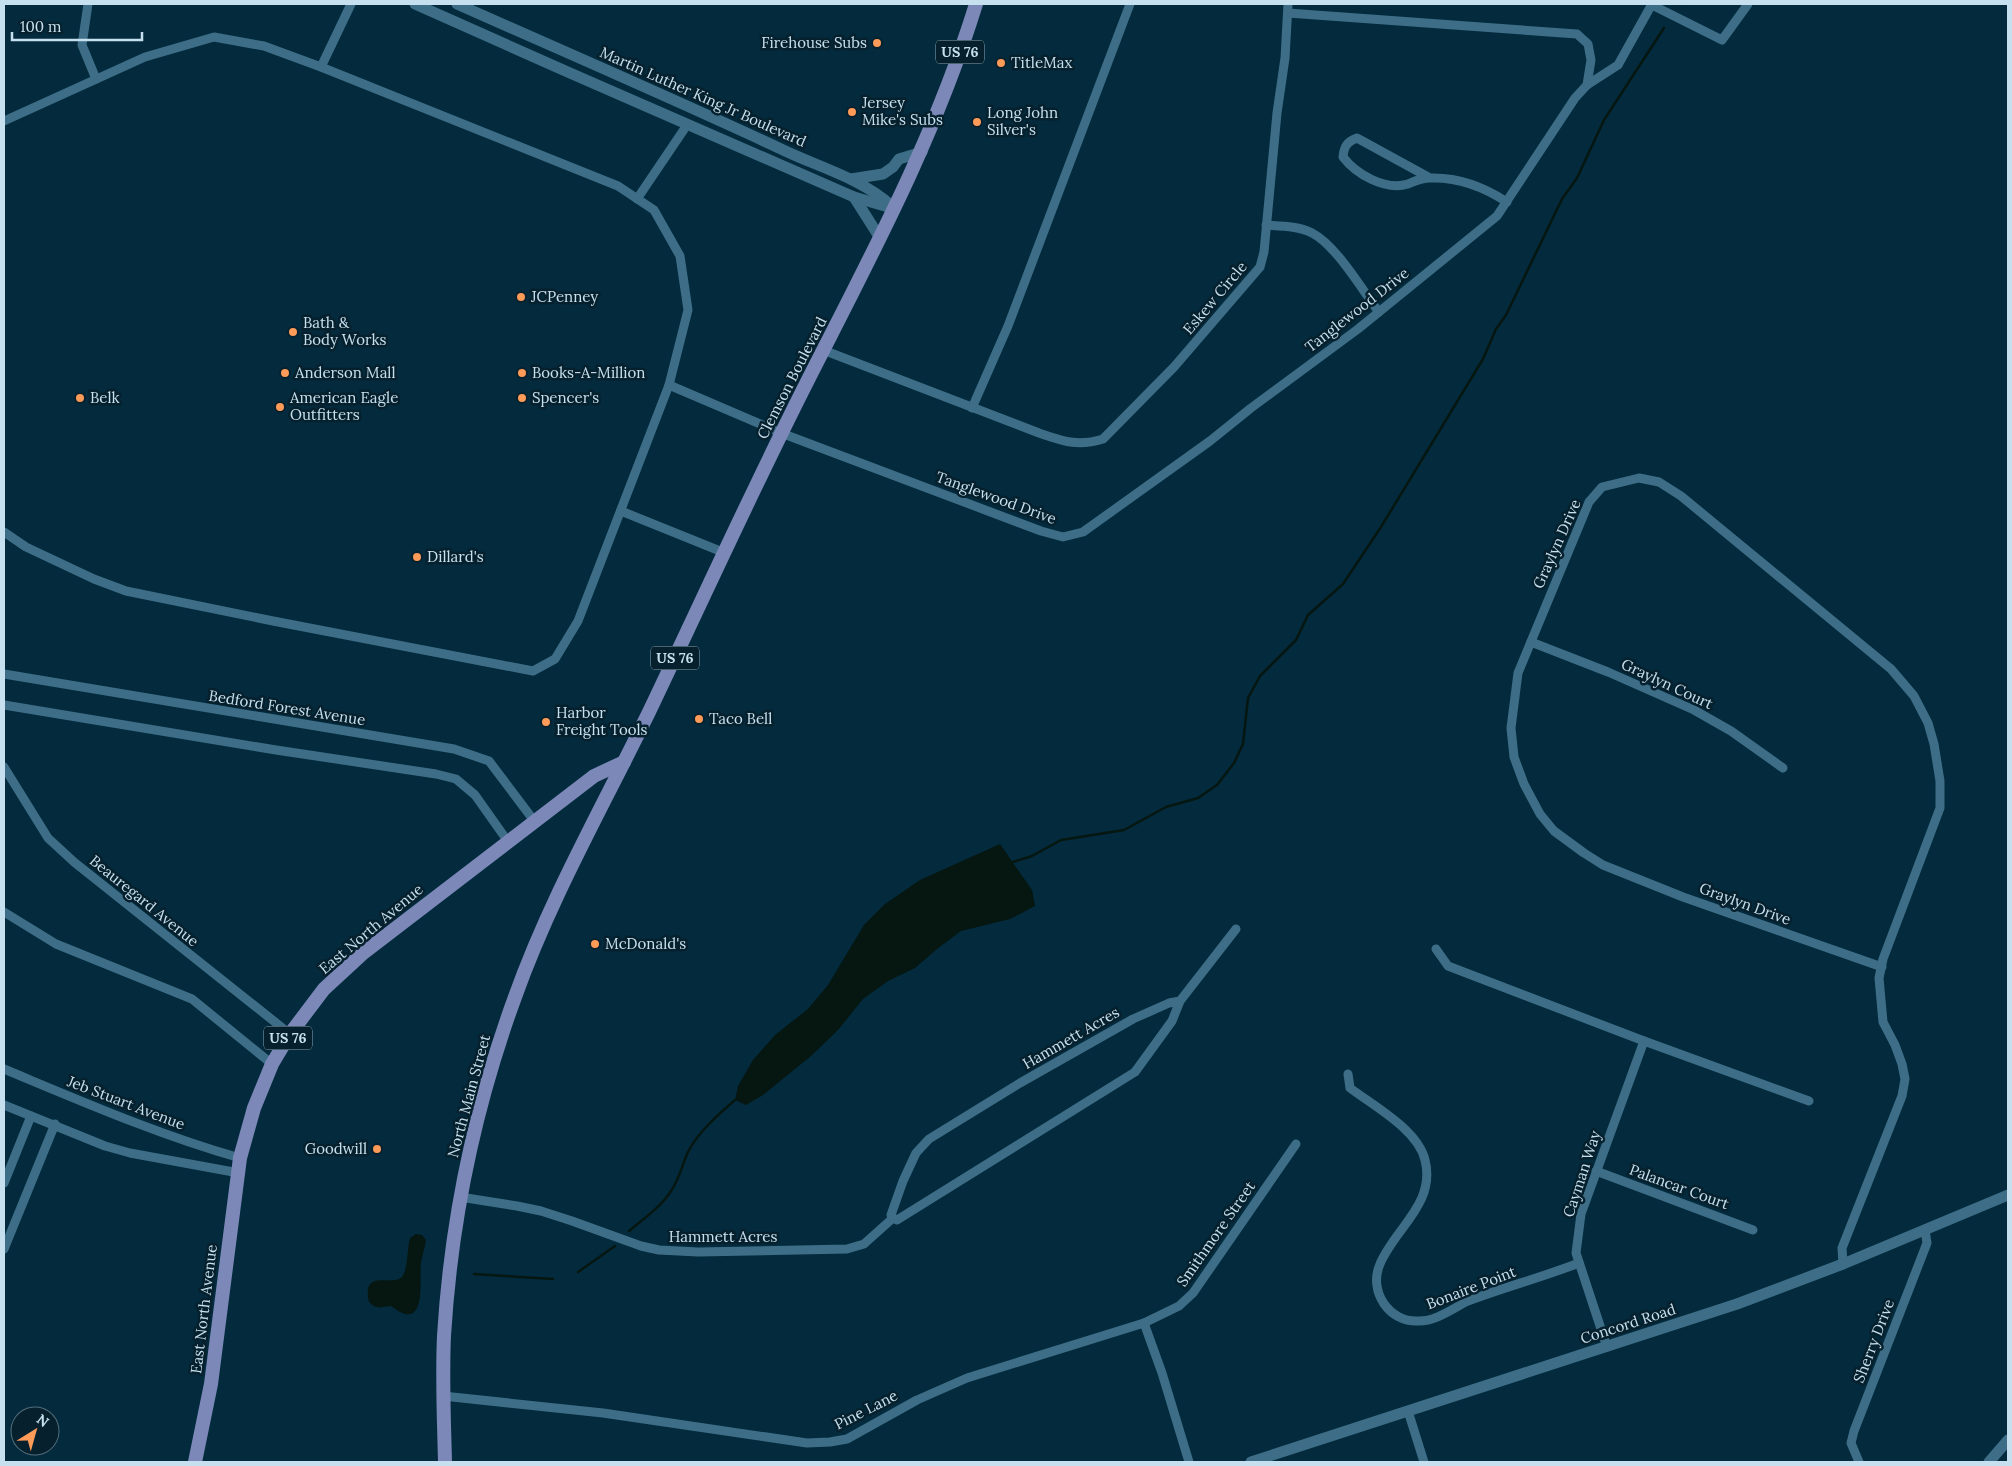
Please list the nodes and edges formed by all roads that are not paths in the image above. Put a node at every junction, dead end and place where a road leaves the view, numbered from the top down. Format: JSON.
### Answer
{"nodes":[{"id":1,"x":88,"y":4,"type":"edge"},
{"id":2,"x":352,"y":4,"type":"edge"},
{"id":3,"x":415,"y":4,"type":"edge"},
{"id":4,"x":456,"y":4,"type":"edge"},
{"id":5,"x":976,"y":4,"type":"edge"},
{"id":6,"x":1130,"y":4,"type":"edge"},
{"id":7,"x":1652,"y":4,"type":"edge"},
{"id":8,"x":1748,"y":4,"type":"edge"},
{"id":9,"x":1288,"y":8,"type":"edge"},
{"id":10,"x":321,"y":67,"type":"junction"},
{"id":11,"x":96,"y":79,"type":"junction"},
{"id":12,"x":1587,"y":85,"type":"junction"},
{"id":13,"x":4,"y":121,"type":"edge"},
{"id":14,"x":687,"y":125,"type":"junction"},
{"id":15,"x":922,"y":152,"type":"junction"},
{"id":16,"x":1430,"y":178,"type":"junction"},
{"id":17,"x":850,"y":179,"type":"junction"},
{"id":18,"x":854,"y":197,"type":"junction"},
{"id":19,"x":637,"y":199,"type":"junction"},
{"id":20,"x":1507,"y":202,"type":"junction"},
{"id":21,"x":895,"y":209,"type":"junction"},
{"id":22,"x":1266,"y":225,"type":"junction"},
{"id":23,"x":880,"y":238,"type":"junction"},
{"id":24,"x":1379,"y":312,"type":"junction"},
{"id":25,"x":823,"y":350,"type":"junction"},
{"id":26,"x":669,"y":385,"type":"junction"},
{"id":27,"x":972,"y":408,"type":"junction"},
{"id":28,"x":781,"y":433,"type":"junction"},
{"id":29,"x":621,"y":511,"type":"junction"},
{"id":30,"x":4,"y":532,"type":"edge"},
{"id":31,"x":725,"y":553,"type":"junction"},
{"id":32,"x":1531,"y":642,"type":"junction"},
{"id":33,"x":4,"y":674,"type":"edge"},
{"id":34,"x":4,"y":705,"type":"edge"},
{"id":35,"x":624,"y":762,"type":"junction"},
{"id":36,"x":4,"y":767,"type":"edge"},
{"id":37,"x":1782,"y":768,"type":"dead end"},
{"id":38,"x":535,"y":822,"type":"junction"},
{"id":39,"x":509,"y":843,"type":"junction"},
{"id":40,"x":4,"y":912,"type":"edge"},
{"id":41,"x":1236,"y":929,"type":"dead end"},
{"id":42,"x":1436,"y":949,"type":"dead end"},
{"id":43,"x":1882,"y":967,"type":"junction"},
{"id":44,"x":1180,"y":1001,"type":"junction"},
{"id":45,"x":290,"y":1034,"type":"junction"},
{"id":46,"x":1644,"y":1041,"type":"junction"},
{"id":47,"x":272,"y":1064,"type":"junction"},
{"id":48,"x":4,"y":1069,"type":"edge"},
{"id":49,"x":1348,"y":1074,"type":"dead end"},
{"id":50,"x":1808,"y":1101,"type":"dead end"},
{"id":51,"x":4,"y":1105,"type":"edge"},
{"id":52,"x":31,"y":1116,"type":"junction"},
{"id":53,"x":54,"y":1124,"type":"junction"},
{"id":54,"x":1296,"y":1144,"type":"dead end"},
{"id":55,"x":240,"y":1158,"type":"junction"},
{"id":56,"x":1596,"y":1171,"type":"junction"},
{"id":57,"x":239,"y":1173,"type":"junction"},
{"id":58,"x":4,"y":1183,"type":"edge"},
{"id":59,"x":2008,"y":1195,"type":"edge"},
{"id":60,"x":460,"y":1197,"type":"junction"},
{"id":61,"x":893,"y":1218,"type":"junction"},
{"id":62,"x":1753,"y":1230,"type":"dead end"},
{"id":63,"x":1925,"y":1230,"type":"junction"},
{"id":64,"x":4,"y":1249,"type":"edge"},
{"id":65,"x":1579,"y":1263,"type":"junction"},
{"id":66,"x":1843,"y":1264,"type":"junction"},
{"id":67,"x":1144,"y":1323,"type":"junction"},
{"id":68,"x":1607,"y":1347,"type":"junction"},
{"id":69,"x":443,"y":1396,"type":"junction"},
{"id":70,"x":1408,"y":1411,"type":"junction"},
{"id":71,"x":2008,"y":1440,"type":"edge"},
{"id":72,"x":195,"y":1462,"type":"edge"},
{"id":73,"x":445,"y":1462,"type":"edge"},
{"id":74,"x":1189,"y":1462,"type":"edge"},
{"id":75,"x":1251,"y":1462,"type":"edge"},
{"id":76,"x":1424,"y":1462,"type":"edge"},
{"id":77,"x":1859,"y":1462,"type":"edge"},
{"id":78,"x":1989,"y":1462,"type":"edge"}],
"edges":[{"from":1,"to":11,"type":"street"},
{"from":2,"to":10,"type":"street"},
{"from":3,"to":14,"type":"street","name":"Martin Luther King Jr Boulevard"},
{"from":4,"to":17,"type":"street","name":"Martin Luther King Jr Boulevard"},
{"from":5,"to":15,"type":"main road","name":"Clemson Boulevard","number":"US 76"},
{"from":6,"to":27,"type":"street"},
{"from":7,"to":8,"type":"street"},
{"from":7,"to":12,"type":"street"},
{"from":9,"to":12,"type":"street"},
{"from":9,"to":22,"type":"street","name":"Eskew Circle"},
{"from":10,"to":11,"type":"street"},
{"from":10,"to":19,"type":"street"},
{"from":11,"to":13,"type":"street"},
{"from":12,"to":20,"type":"street","name":"Tanglewood Drive"},
{"from":14,"to":18,"type":"street","name":"Martin Luther King Jr Boulevard"},
{"from":14,"to":19,"type":"street"},
{"from":15,"to":17,"type":"street"},
{"from":15,"to":21,"type":"main road","name":"Clemson Boulevard","number":"US 76"},
{"from":16,"to":16,"type":"street"},
{"from":16,"to":20,"type":"street"},
{"from":17,"to":21,"type":"street","name":"Martin Luther King Jr Boulevard"},
{"from":18,"to":21,"type":"street","name":"Martin Luther King Jr Boulevard"},
{"from":18,"to":23,"type":"street"},
{"from":19,"to":26,"type":"street"},
{"from":20,"to":24,"type":"street","name":"Tanglewood Drive"},
{"from":21,"to":23,"type":"main road","name":"Clemson Boulevard","number":"US 76"},
{"from":22,"to":24,"type":"street"},
{"from":22,"to":27,"type":"street","name":"Eskew Circle"},
{"from":23,"to":25,"type":"main road","name":"Clemson Boulevard","number":"US 76"},
{"from":24,"to":28,"type":"street","name":"Tanglewood Drive"},
{"from":25,"to":27,"type":"street","name":"Eskew Circle"},
{"from":25,"to":28,"type":"main road","name":"Clemson Boulevard","number":"US 76"},
{"from":26,"to":28,"type":"street","name":"Tanglewood Drive"},
{"from":26,"to":29,"type":"street"},
{"from":28,"to":31,"type":"main road","name":"Clemson Boulevard","number":"US 76"},
{"from":29,"to":30,"type":"street"},
{"from":29,"to":31,"type":"street"},
{"from":31,"to":35,"type":"main road","name":"Clemson Boulevard","number":"US 76"},
{"from":32,"to":37,"type":"street","name":"Graylyn Court"},
{"from":32,"to":43,"type":"street","name":"Graylyn Drive"},
{"from":32,"to":43,"type":"street","name":"Graylyn Drive"},
{"from":33,"to":38,"type":"street","name":"Bedford Forest Avenue"},
{"from":34,"to":39,"type":"street"},
{"from":35,"to":38,"type":"main road","name":"East North Avenue","number":"US 76"},
{"from":35,"to":60,"type":"main road","name":"North Main Street"},
{"from":36,"to":45,"type":"street","name":"Beauregard Avenue"},
{"from":38,"to":39,"type":"main road","name":"East North Avenue","number":"US 76"},
{"from":39,"to":45,"type":"main road","name":"East North Avenue","number":"US 76"},
{"from":40,"to":47,"type":"street"},
{"from":41,"to":44,"type":"street","name":"Hammett Acres"},
{"from":42,"to":46,"type":"street"},
{"from":43,"to":66,"type":"street","name":"Graylyn Drive"},
{"from":44,"to":61,"type":"street","name":"Hammett Acres"},
{"from":44,"to":61,"type":"street","name":"Hammett Acres"},
{"from":45,"to":47,"type":"main road","name":"East North Avenue","number":"US 76"},
{"from":46,"to":50,"type":"street"},
{"from":46,"to":56,"type":"street","name":"Cayman Way"},
{"from":47,"to":55,"type":"main road","name":"East North Avenue","number":"US 76"},
{"from":48,"to":55,"type":"street","name":"Jeb Stuart Avenue"},
{"from":49,"to":65,"type":"street","name":"Bonaire Point"},
{"from":51,"to":52,"type":"street"},
{"from":52,"to":53,"type":"street"},
{"from":52,"to":58,"type":"street"},
{"from":53,"to":57,"type":"street"},
{"from":53,"to":64,"type":"street"},
{"from":54,"to":67,"type":"street","name":"Smithmore Street"},
{"from":55,"to":57,"type":"main road","name":"East North Avenue","number":"US 76"},
{"from":56,"to":62,"type":"street","name":"Palancar Court"},
{"from":56,"to":65,"type":"street","name":"Cayman Way"},
{"from":57,"to":72,"type":"main road","name":"East North Avenue","number":"US 76"},
{"from":59,"to":63,"type":"street","name":"Concord Road"},
{"from":60,"to":61,"type":"street","name":"Hammett Acres"},
{"from":60,"to":69,"type":"main road","name":"North Main Street"},
{"from":63,"to":66,"type":"street","name":"Concord Road"},
{"from":63,"to":77,"type":"street","name":"Sherry Drive"},
{"from":65,"to":68,"type":"street","name":"Cayman Way"},
{"from":66,"to":68,"type":"street","name":"Concord Road"},
{"from":67,"to":69,"type":"street","name":"Pine Lane"},
{"from":67,"to":74,"type":"street"},
{"from":68,"to":70,"type":"street","name":"Concord Road"},
{"from":69,"to":73,"type":"main road","name":"North Main Street"},
{"from":70,"to":75,"type":"street","name":"Concord Road"},
{"from":70,"to":76,"type":"street"},
{"from":71,"to":78,"type":"street"}]}
